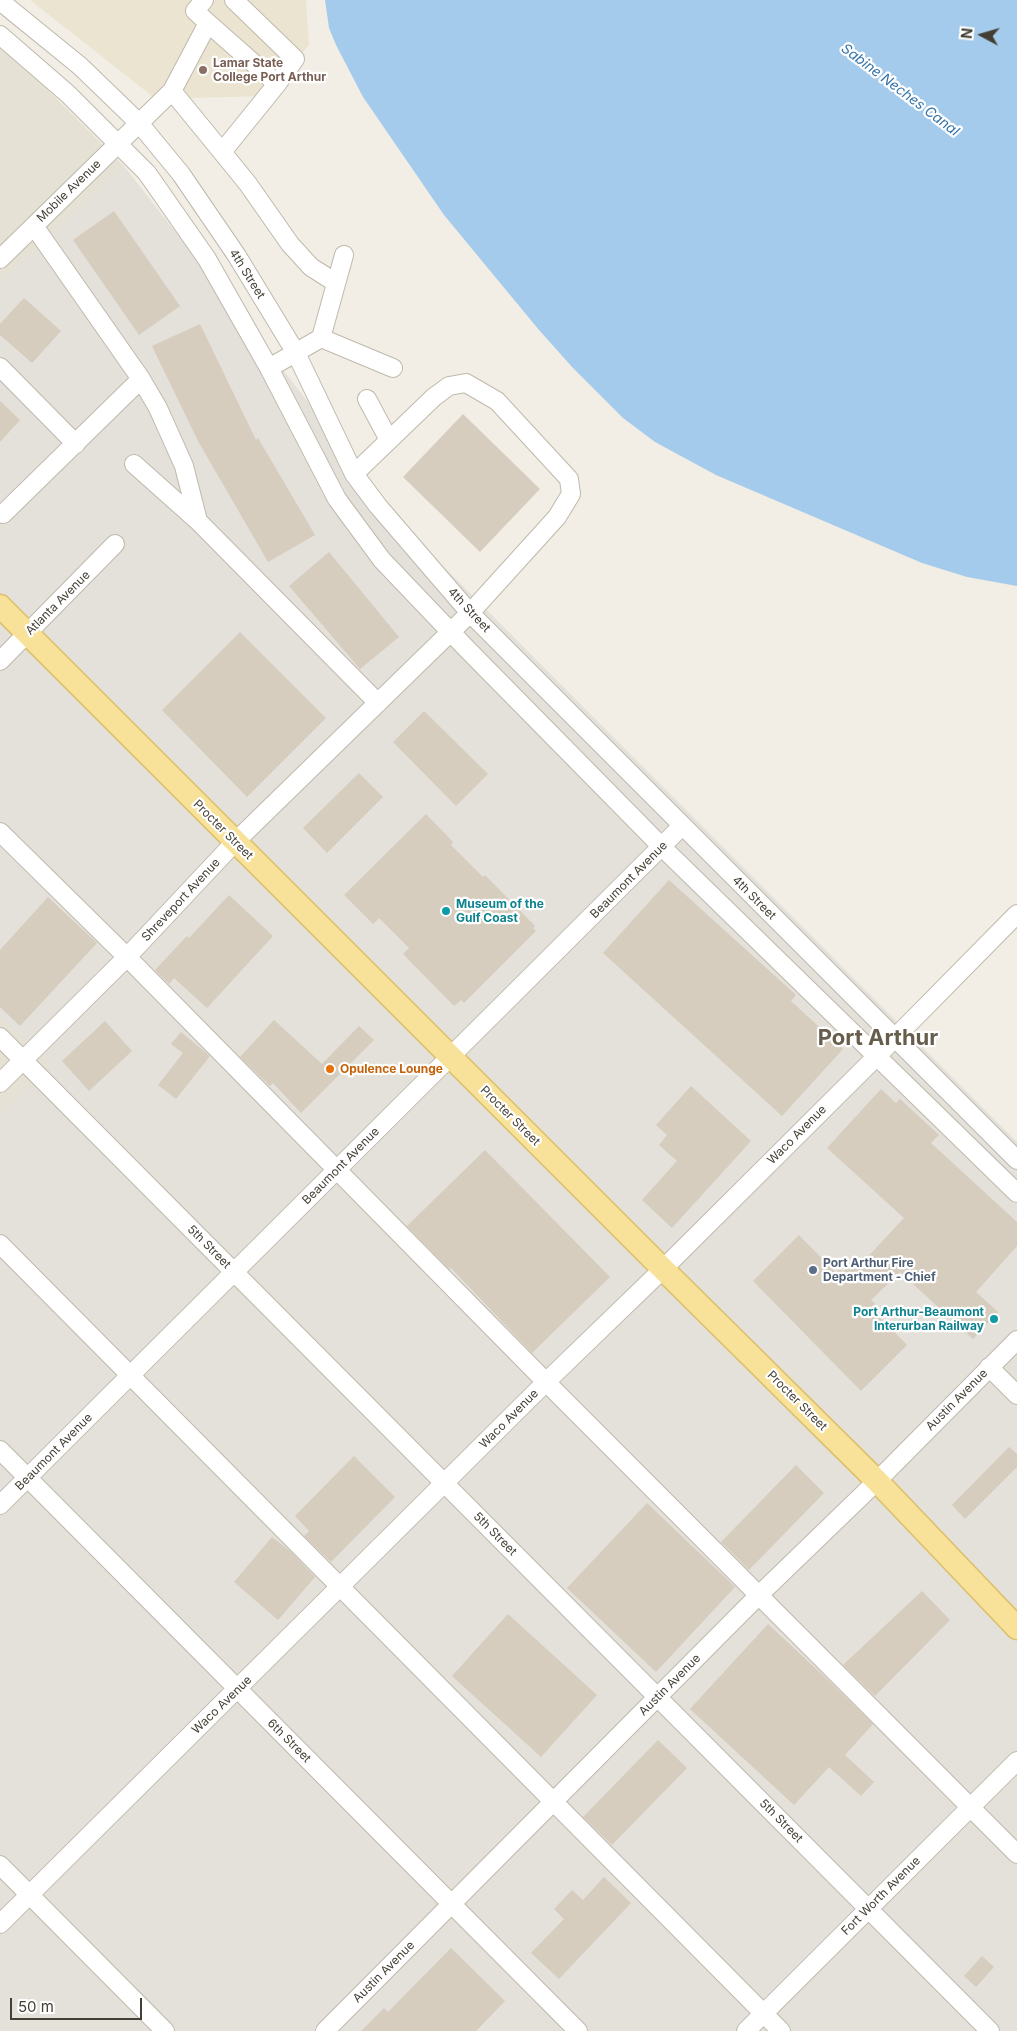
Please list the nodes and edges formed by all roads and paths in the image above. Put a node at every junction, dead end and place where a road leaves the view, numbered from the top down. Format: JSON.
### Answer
{"nodes":[{"id":1,"x":204,"y":0,"type":"edge"},
{"id":2,"x":234,"y":0,"type":"edge"},
{"id":3,"x":0,"y":1,"type":"edge"},
{"id":4,"x":208,"y":23,"type":"junction"},
{"id":5,"x":0,"y":34,"type":"edge"},
{"id":6,"x":277,"y":84,"type":"junction"},
{"id":7,"x":172,"y":91,"type":"junction"},
{"id":8,"x":139,"y":123,"type":"junction"},
{"id":9,"x":118,"y":144,"type":"junction"},
{"id":10,"x":222,"y":152,"type":"junction"},
{"id":11,"x":34,"y":226,"type":"junction"},
{"id":12,"x":344,"y":256,"type":"dead end"},
{"id":13,"x":0,"y":259,"type":"edge"},
{"id":14,"x":336,"y":282,"type":"junction"},
{"id":15,"x":320,"y":338,"type":"junction"},
{"id":16,"x":296,"y":353,"type":"junction"},
{"id":17,"x":0,"y":367,"type":"edge"},
{"id":18,"x":269,"y":368,"type":"junction"},
{"id":19,"x":393,"y":368,"type":"dead end"},
{"id":20,"x":141,"y":379,"type":"junction"},
{"id":21,"x":367,"y":399,"type":"dead end"},
{"id":22,"x":389,"y":440,"type":"junction"},
{"id":23,"x":76,"y":444,"type":"junction"},
{"id":24,"x":134,"y":464,"type":"dead end"},
{"id":25,"x":354,"y":474,"type":"junction"},
{"id":26,"x":1,"y":514,"type":"edge"},
{"id":27,"x":198,"y":521,"type":"junction"},
{"id":28,"x":115,"y":544,"type":"dead end"},
{"id":29,"x":0,"y":606,"type":"edge"},
{"id":30,"x":470,"y":613,"type":"junction"},
{"id":31,"x":450,"y":632,"type":"junction"},
{"id":32,"x":27,"y":634,"type":"junction"},
{"id":33,"x":0,"y":660,"type":"edge"},
{"id":34,"x":378,"y":703,"type":"junction"},
{"id":35,"x":682,"y":826,"type":"junction"},
{"id":36,"x":0,"y":832,"type":"edge"},
{"id":37,"x":235,"y":842,"type":"junction"},
{"id":38,"x":662,"y":846,"type":"junction"},
{"id":39,"x":1017,"y":914,"type":"edge"},
{"id":40,"x":127,"y":957,"type":"junction"},
{"id":41,"x":0,"y":1037,"type":"edge"},
{"id":42,"x":895,"y":1038,"type":"junction"},
{"id":43,"x":878,"y":1056,"type":"junction"},
{"id":44,"x":452,"y":1058,"type":"junction"},
{"id":45,"x":24,"y":1060,"type":"junction"},
{"id":46,"x":0,"y":1083,"type":"edge"},
{"id":47,"x":1017,"y":1160,"type":"edge"},
{"id":48,"x":338,"y":1169,"type":"junction"},
{"id":49,"x":1017,"y":1193,"type":"edge"},
{"id":50,"x":0,"y":1244,"type":"edge"},
{"id":51,"x":663,"y":1269,"type":"junction"},
{"id":52,"x":234,"y":1272,"type":"junction"},
{"id":53,"x":1017,"y":1340,"type":"edge"},
{"id":54,"x":989,"y":1367,"type":"junction"},
{"id":55,"x":132,"y":1375,"type":"junction"},
{"id":56,"x":546,"y":1382,"type":"junction"},
{"id":57,"x":1017,"y":1395,"type":"edge"},
{"id":58,"x":0,"y":1450,"type":"edge"},
{"id":59,"x":28,"y":1478,"type":"junction"},
{"id":60,"x":877,"y":1481,"type":"junction"},
{"id":61,"x":445,"y":1483,"type":"junction"},
{"id":62,"x":0,"y":1505,"type":"edge"},
{"id":63,"x":341,"y":1587,"type":"junction"},
{"id":64,"x":759,"y":1595,"type":"junction"},
{"id":65,"x":1017,"y":1628,"type":"edge"},
{"id":66,"x":238,"y":1690,"type":"junction"},
{"id":67,"x":657,"y":1697,"type":"junction"},
{"id":68,"x":1017,"y":1761,"type":"edge"},
{"id":69,"x":553,"y":1802,"type":"junction"},
{"id":70,"x":970,"y":1806,"type":"junction"},
{"id":71,"x":1017,"y":1854,"type":"edge"},
{"id":72,"x":0,"y":1865,"type":"edge"},
{"id":73,"x":29,"y":1895,"type":"junction"},
{"id":74,"x":452,"y":1904,"type":"junction"},
{"id":75,"x":868,"y":1909,"type":"junction"},
{"id":76,"x":0,"y":1924,"type":"edge"},
{"id":77,"x":764,"y":2013,"type":"junction"},
{"id":78,"x":164,"y":2031,"type":"edge"},
{"id":79,"x":325,"y":2031,"type":"edge"},
{"id":80,"x":578,"y":2031,"type":"edge"},
{"id":81,"x":746,"y":2031,"type":"edge"},
{"id":82,"x":781,"y":2031,"type":"edge"},
{"id":83,"x":990,"y":2031,"type":"edge"}],
"edges":[{"from":1,"to":4,"type":"street"},
{"from":2,"to":6,"type":"street"},
{"from":3,"to":8,"type":"street","name":"4th Street"},
{"from":4,"to":6,"type":"street"},
{"from":4,"to":7,"type":"street","name":"Mobile Avenue"},
{"from":5,"to":9,"type":"street"},
{"from":6,"to":10,"type":"street"},
{"from":7,"to":8,"type":"street","name":"Mobile Avenue"},
{"from":7,"to":10,"type":"street"},
{"from":8,"to":9,"type":"street","name":"Mobile Avenue"},
{"from":8,"to":16,"type":"street","name":"4th Street"},
{"from":9,"to":11,"type":"street","name":"Mobile Avenue"},
{"from":9,"to":18,"type":"street"},
{"from":10,"to":14,"type":"street"},
{"from":11,"to":13,"type":"street","name":"Mobile Avenue"},
{"from":11,"to":20,"type":"street"},
{"from":12,"to":14,"type":"street"},
{"from":14,"to":15,"type":"street"},
{"from":15,"to":16,"type":"street"},
{"from":15,"to":19,"type":"street"},
{"from":16,"to":18,"type":"street"},
{"from":16,"to":25,"type":"street","name":"4th Street"},
{"from":17,"to":23,"type":"street"},
{"from":18,"to":31,"type":"street"},
{"from":20,"to":23,"type":"street"},
{"from":20,"to":27,"type":"street"},
{"from":21,"to":22,"type":"street"},
{"from":22,"to":25,"type":"street","name":"Shreveport Avenue"},
{"from":22,"to":30,"type":"street","name":"Shreveport Avenue"},
{"from":23,"to":26,"type":"street"},
{"from":24,"to":27,"type":"street"},
{"from":25,"to":30,"type":"street","name":"4th Street"},
{"from":27,"to":34,"type":"street"},
{"from":28,"to":32,"type":"street","name":"Atlanta Avenue"},
{"from":29,"to":32,"type":"main road","name":"Procter Street"},
{"from":30,"to":31,"type":"street","name":"Shreveport Avenue"},
{"from":30,"to":35,"type":"street","name":"4th Street"},
{"from":31,"to":34,"type":"street","name":"Shreveport Avenue"},
{"from":31,"to":38,"type":"street"},
{"from":32,"to":33,"type":"street","name":"Atlanta Avenue"},
{"from":32,"to":37,"type":"main road","name":"Procter Street"},
{"from":34,"to":37,"type":"street","name":"Shreveport Avenue"},
{"from":35,"to":38,"type":"street","name":"Beaumont Avenue"},
{"from":35,"to":42,"type":"street","name":"4th Street"},
{"from":36,"to":40,"type":"street"},
{"from":37,"to":40,"type":"street","name":"Shreveport Avenue"},
{"from":37,"to":44,"type":"main road","name":"Procter Street"},
{"from":38,"to":43,"type":"street"},
{"from":38,"to":44,"type":"street","name":"Beaumont Avenue"},
{"from":39,"to":42,"type":"street","name":"Waco Avenue"},
{"from":40,"to":45,"type":"street","name":"Shreveport Avenue"},
{"from":40,"to":48,"type":"street"},
{"from":41,"to":45,"type":"street","name":"5th Street"},
{"from":42,"to":43,"type":"street","name":"Waco Avenue"},
{"from":42,"to":47,"type":"street","name":"4th Street"},
{"from":43,"to":49,"type":"street"},
{"from":43,"to":51,"type":"street","name":"Waco Avenue"},
{"from":44,"to":48,"type":"street","name":"Beaumont Avenue"},
{"from":44,"to":51,"type":"main road","name":"Procter Street"},
{"from":45,"to":46,"type":"street","name":"Shreveport Avenue"},
{"from":45,"to":52,"type":"street","name":"5th Street"},
{"from":48,"to":52,"type":"street","name":"Beaumont Avenue"},
{"from":48,"to":56,"type":"street"},
{"from":50,"to":55,"type":"street"},
{"from":51,"to":56,"type":"street","name":"Waco Avenue"},
{"from":51,"to":60,"type":"main road","name":"Procter Street"},
{"from":52,"to":55,"type":"street","name":"Beaumont Avenue"},
{"from":52,"to":61,"type":"street","name":"5th Street"},
{"from":53,"to":54,"type":"street","name":"Austin Avenue"},
{"from":54,"to":57,"type":"street"},
{"from":54,"to":60,"type":"street","name":"Austin Avenue"},
{"from":55,"to":59,"type":"street","name":"Beaumont Avenue"},
{"from":55,"to":63,"type":"street"},
{"from":56,"to":61,"type":"street","name":"Waco Avenue"},
{"from":56,"to":64,"type":"street"},
{"from":58,"to":59,"type":"street","name":"6th Street"},
{"from":59,"to":62,"type":"street","name":"Beaumont Avenue"},
{"from":59,"to":66,"type":"street","name":"6th Street"},
{"from":60,"to":64,"type":"street","name":"Austin Avenue"},
{"from":60,"to":65,"type":"main road","name":"Procter Street"},
{"from":61,"to":63,"type":"street","name":"Waco Avenue"},
{"from":61,"to":67,"type":"street","name":"5th Street"},
{"from":63,"to":66,"type":"street","name":"Waco Avenue"},
{"from":63,"to":69,"type":"street"},
{"from":64,"to":67,"type":"street","name":"Austin Avenue"},
{"from":64,"to":70,"type":"street"},
{"from":66,"to":73,"type":"street","name":"Waco Avenue"},
{"from":66,"to":74,"type":"street","name":"6th Street"},
{"from":67,"to":69,"type":"street","name":"Austin Avenue"},
{"from":67,"to":75,"type":"street","name":"5th Street"},
{"from":68,"to":70,"type":"street","name":"Fort Worth Avenue"},
{"from":69,"to":74,"type":"street","name":"Austin Avenue"},
{"from":69,"to":77,"type":"street"},
{"from":70,"to":71,"type":"street"},
{"from":70,"to":75,"type":"street","name":"Fort Worth Avenue"},
{"from":72,"to":73,"type":"street"},
{"from":73,"to":76,"type":"street","name":"Waco Avenue"},
{"from":73,"to":78,"type":"street"},
{"from":74,"to":79,"type":"street","name":"Austin Avenue"},
{"from":74,"to":80,"type":"street","name":"6th Street"},
{"from":75,"to":77,"type":"street","name":"Fort Worth Avenue"},
{"from":75,"to":83,"type":"street","name":"5th Street"},
{"from":77,"to":81,"type":"street","name":"Fort Worth Avenue"},
{"from":77,"to":82,"type":"street"}]}
